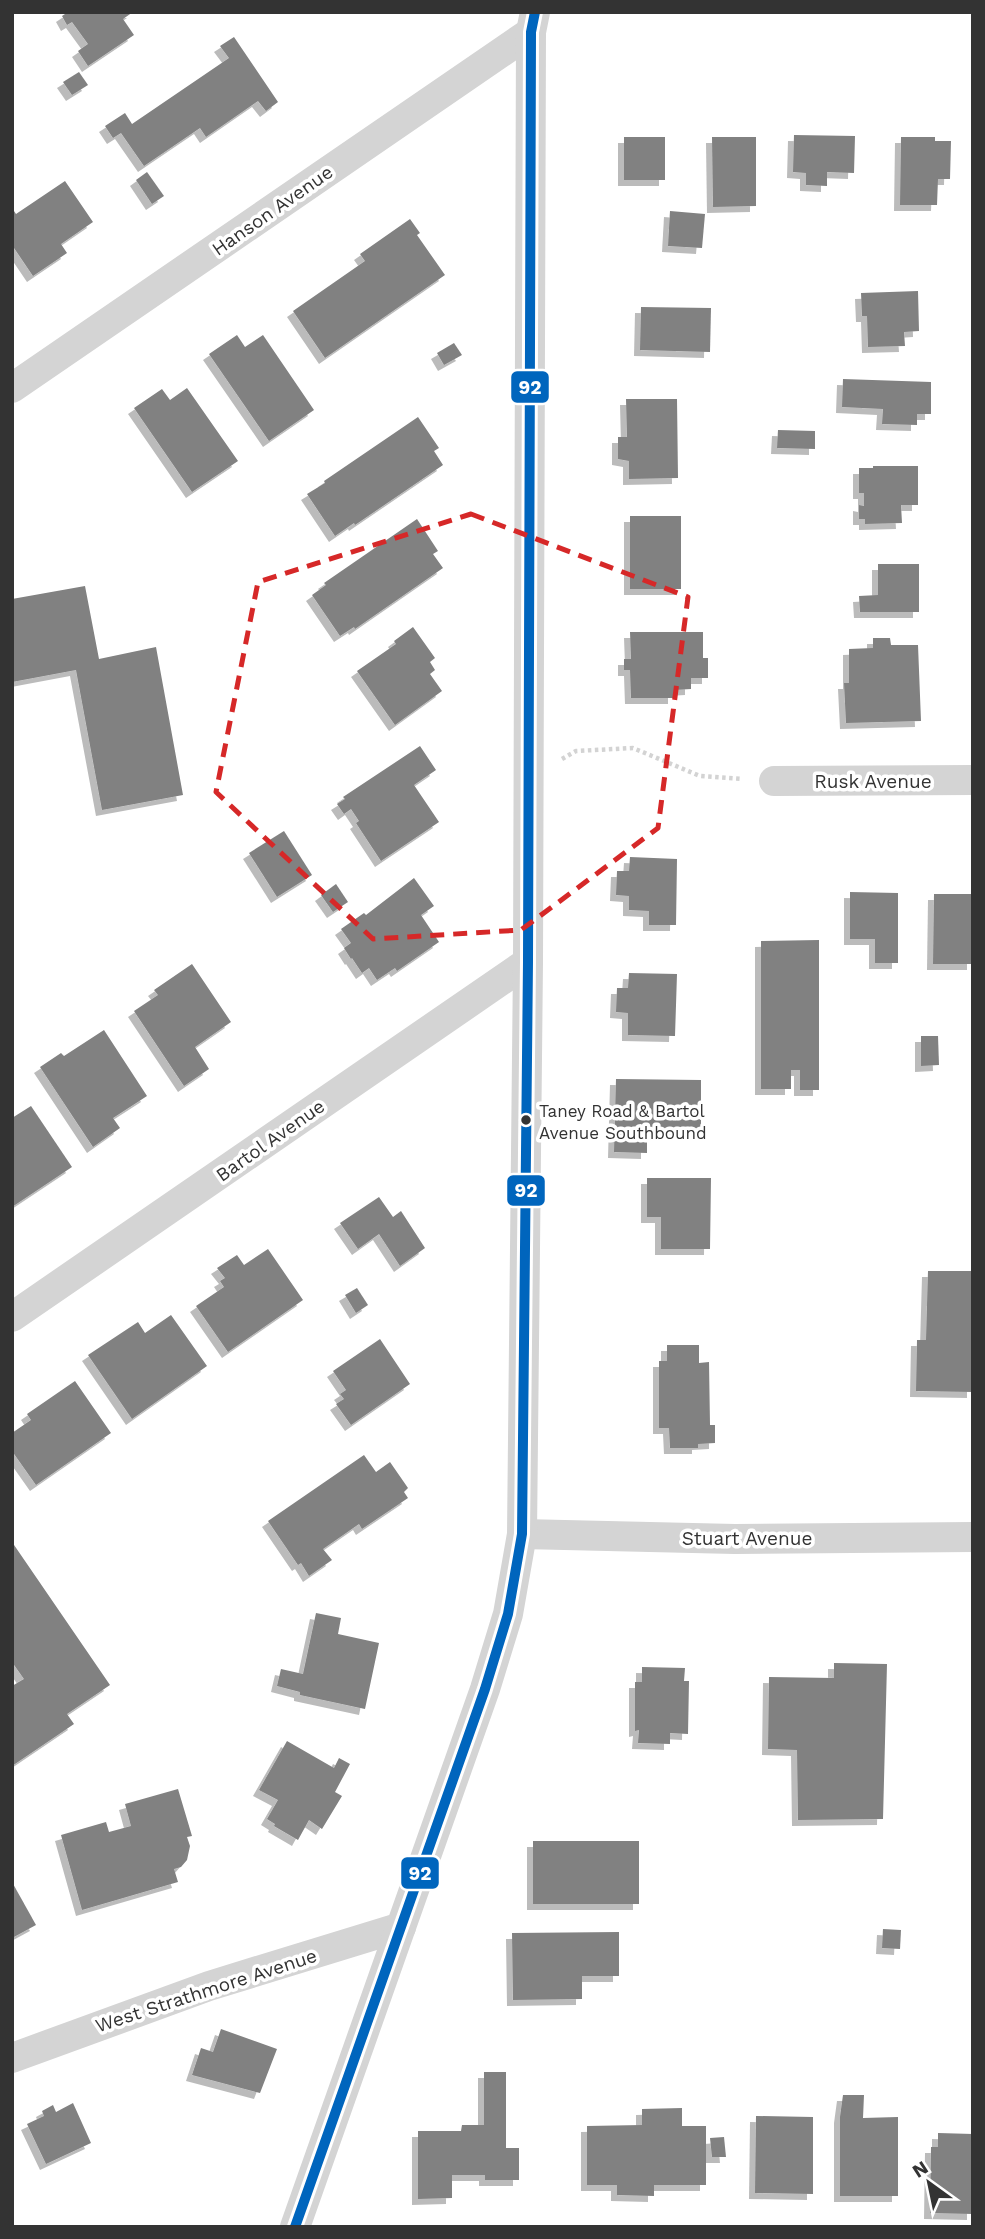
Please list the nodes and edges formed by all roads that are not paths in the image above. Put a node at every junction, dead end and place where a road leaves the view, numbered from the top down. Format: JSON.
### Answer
{"nodes":[{"id":1,"x":533,"y":22,"type":"edge"},
{"id":2,"x":12,"y":388,"type":"edge"},
{"id":3,"x":973,"y":780,"type":"edge"},
{"id":4,"x":774,"y":781,"type":"road end"},
{"id":5,"x":528,"y":962,"type":"junction"},
{"id":6,"x":12,"y":1317,"type":"edge"},
{"id":7,"x":522,"y":1534,"type":"junction"},
{"id":8,"x":973,"y":1537,"type":"edge"},
{"id":9,"x":401,"y":1927,"type":"junction"},
{"id":10,"x":12,"y":2057,"type":"edge"},
{"id":11,"x":295,"y":2227,"type":"edge"}],
"edges":[{"from":1,"to":2,"type":"street","name":"Hanson Avenue"},
{"from":1,"to":5,"type":"street"},
{"from":3,"to":4,"type":"street","name":"Rusk Avenue"},
{"from":5,"to":6,"type":"street","name":"Bartol Avenue"},
{"from":5,"to":7,"type":"street"},
{"from":7,"to":8,"type":"street","name":"Stuart Avenue"},
{"from":7,"to":9,"type":"street"},
{"from":9,"to":10,"type":"street","name":"West Strathmore Avenue"},
{"from":9,"to":11,"type":"street"}]}
